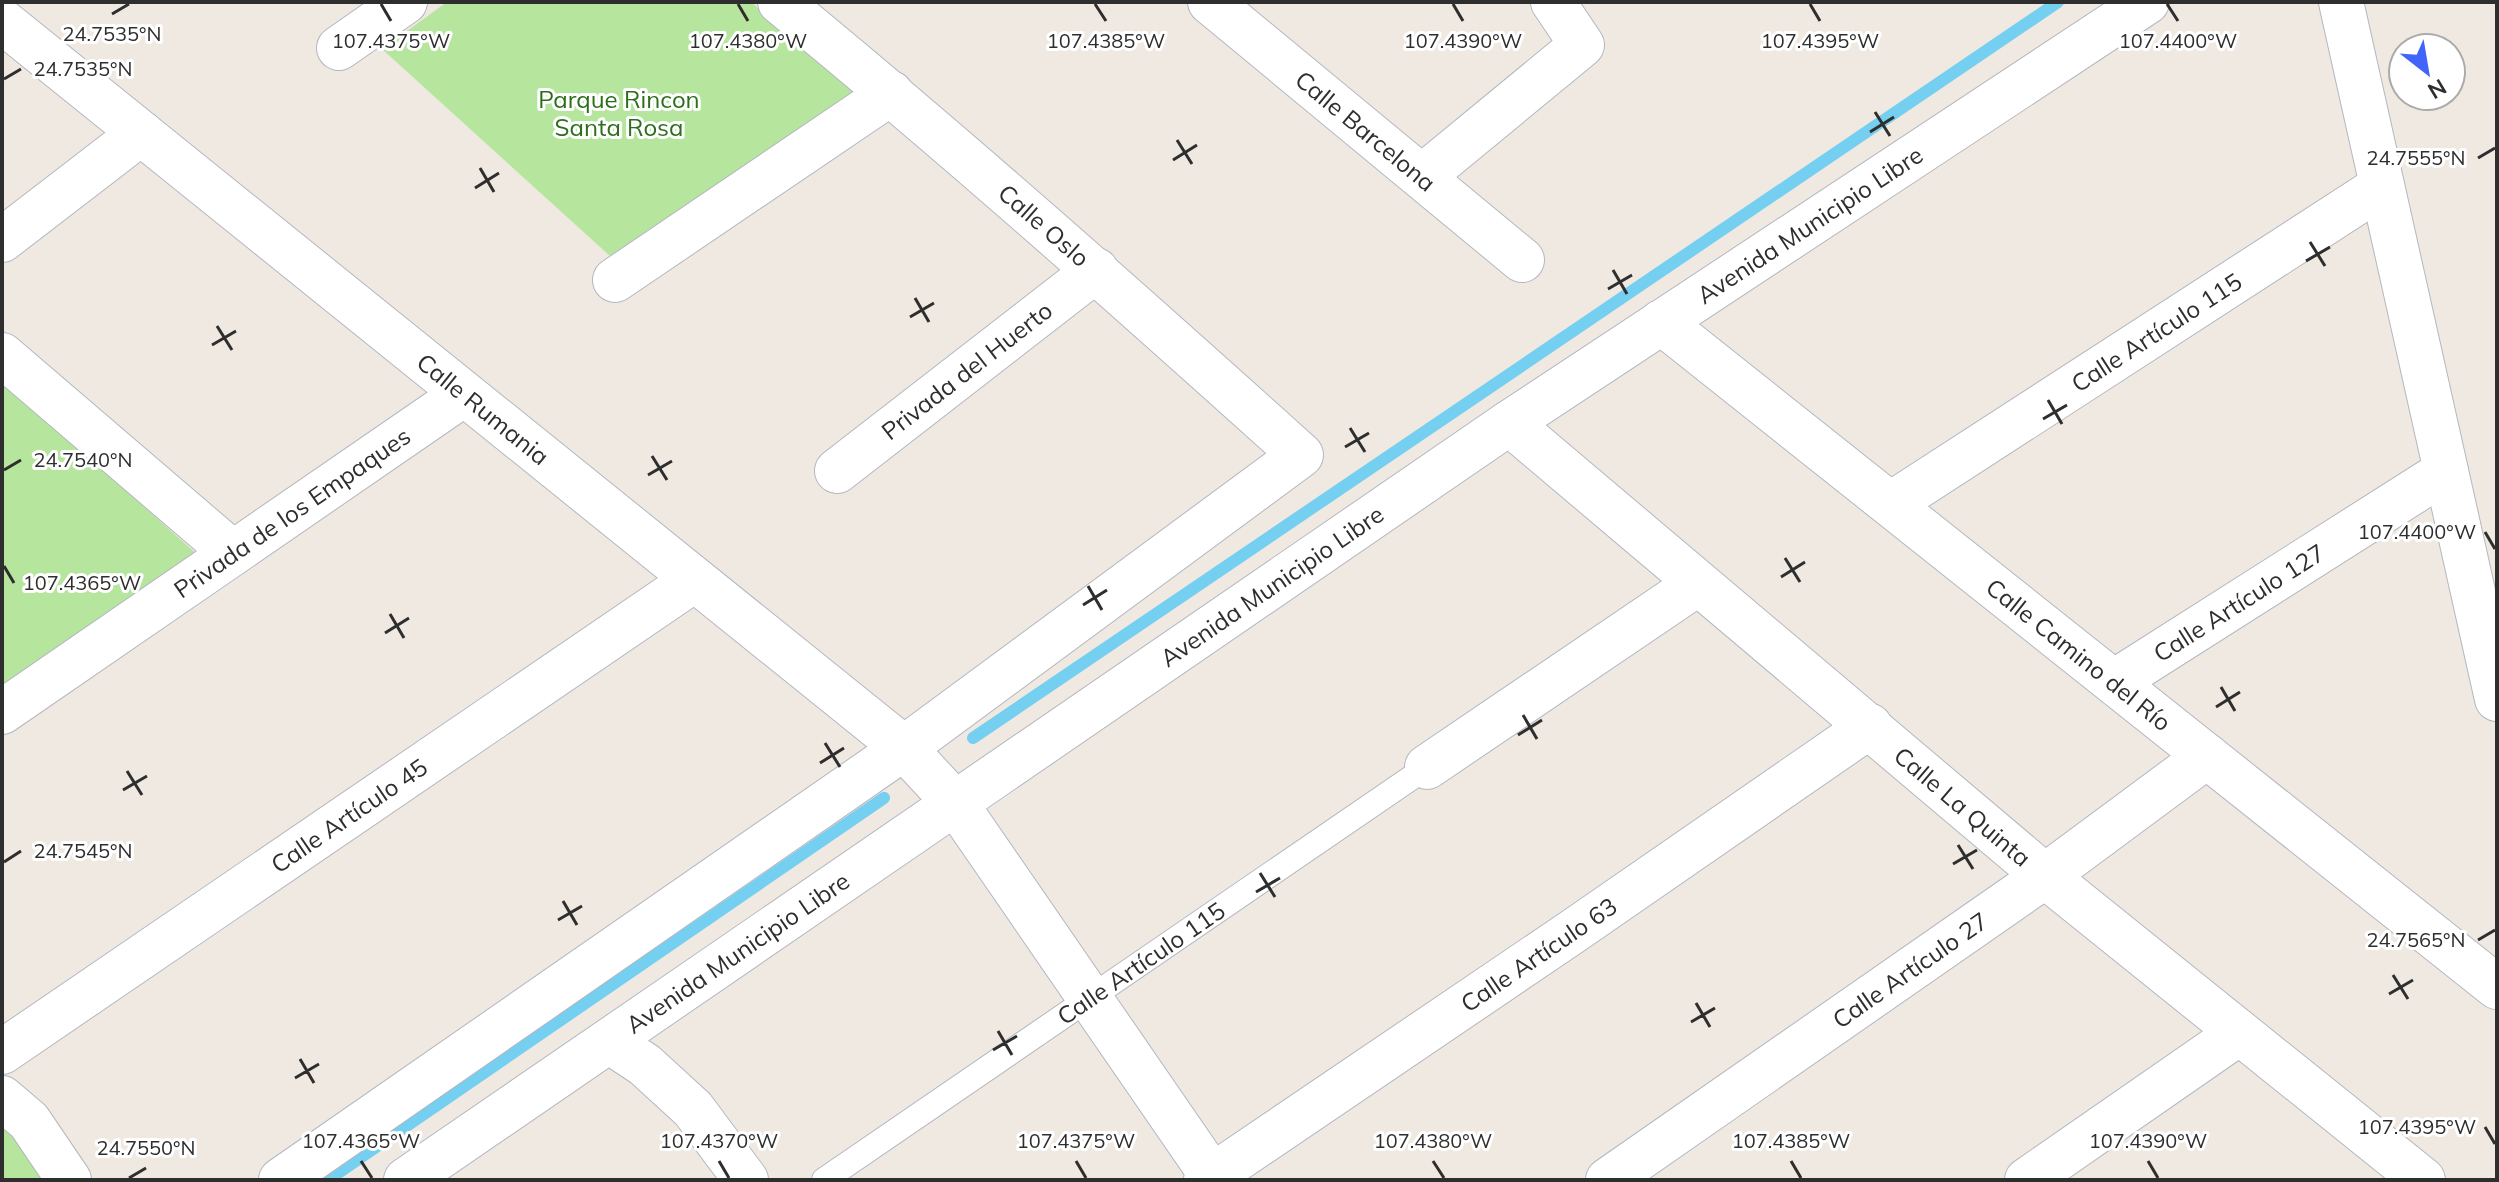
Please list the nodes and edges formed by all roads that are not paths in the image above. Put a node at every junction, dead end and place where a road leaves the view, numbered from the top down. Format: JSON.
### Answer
{"nodes":[{"id":1,"x":405,"y":2,"type":"edge"},
{"id":2,"x":780,"y":2,"type":"edge"},
{"id":3,"x":1210,"y":2,"type":"edge"},
{"id":4,"x":1553,"y":2,"type":"edge"},
{"id":5,"x":2147,"y":2,"type":"edge"},
{"id":6,"x":2341,"y":2,"type":"edge"},
{"id":7,"x":2,"y":21,"type":"edge"},
{"id":8,"x":339,"y":48,"type":"dead end"},
{"id":9,"x":891,"y":93,"type":"junction"},
{"id":10,"x":141,"y":133,"type":"junction"},
{"id":11,"x":1423,"y":176,"type":"junction"},
{"id":12,"x":2382,"y":186,"type":"junction"},
{"id":13,"x":2,"y":240,"type":"edge"},
{"id":14,"x":1522,"y":260,"type":"dead end"},
{"id":15,"x":1096,"y":270,"type":"junction"},
{"id":16,"x":615,"y":280,"type":"dead end"},
{"id":17,"x":1661,"y":322,"type":"junction"},
{"id":18,"x":2,"y":355,"type":"edge"},
{"id":19,"x":464,"y":394,"type":"junction"},
{"id":20,"x":1509,"y":423,"type":"junction"},
{"id":21,"x":837,"y":471,"type":"dead end"},
{"id":22,"x":2446,"y":471,"type":"junction"},
{"id":23,"x":1891,"y":504,"type":"junction"},
{"id":24,"x":233,"y":553,"type":"junction"},
{"id":25,"x":694,"y":580,"type":"junction"},
{"id":26,"x":1697,"y":584,"type":"junction"},
{"id":27,"x":2114,"y":682,"type":"junction"},
{"id":28,"x":2497,"y":699,"type":"edge"},
{"id":29,"x":2,"y":712,"type":"edge"},
{"id":30,"x":1870,"y":726,"type":"junction"},
{"id":31,"x":904,"y":748,"type":"junction"},
{"id":32,"x":2207,"y":756,"type":"junction"},
{"id":33,"x":1427,"y":767,"type":"joint"},
{"id":34,"x":956,"y":804,"type":"junction"},
{"id":35,"x":2045,"y":876,"type":"junction"},
{"id":36,"x":2497,"y":987,"type":"edge"},
{"id":37,"x":1090,"y":998,"type":"junction"},
{"id":38,"x":2239,"y":1033,"type":"junction"},
{"id":39,"x":609,"y":1041,"type":"junction"},
{"id":40,"x":2,"y":1052,"type":"edge"},
{"id":41,"x":2,"y":1098,"type":"edge"},
{"id":42,"x":1211,"y":1179,"type":"edge"},
{"id":43,"x":69,"y":1180,"type":"edge"},
{"id":44,"x":281,"y":1180,"type":"edge"},
{"id":45,"x":406,"y":1180,"type":"edge"},
{"id":46,"x":746,"y":1180,"type":"edge"},
{"id":47,"x":824,"y":1180,"type":"edge"},
{"id":48,"x":1608,"y":1180,"type":"edge"},
{"id":49,"x":2027,"y":1180,"type":"edge"},
{"id":50,"x":2423,"y":1180,"type":"edge"}],
"edges":[{"from":1,"to":8,"type":"street"},
{"from":2,"to":9,"type":"street","name":"Calle Oslo"},
{"from":3,"to":11,"type":"street","name":"Calle Barcelona"},
{"from":4,"to":11,"type":"street"},
{"from":5,"to":17,"type":"street","name":"Avenida Municipio Libre"},
{"from":6,"to":12,"type":"street"},
{"from":7,"to":10,"type":"street","name":"Calle Rumania"},
{"from":9,"to":15,"type":"street","name":"Calle Oslo"},
{"from":9,"to":16,"type":"street"},
{"from":10,"to":13,"type":"street"},
{"from":10,"to":19,"type":"street","name":"Calle Rumania"},
{"from":11,"to":14,"type":"street","name":"Calle Barcelona"},
{"from":12,"to":22,"type":"street"},
{"from":12,"to":23,"type":"street","name":"Calle Artículo 115"},
{"from":15,"to":21,"type":"street","name":"Privada del Huerto"},
{"from":15,"to":31,"type":"street","name":"Calle Oslo"},
{"from":17,"to":20,"type":"street","name":"Avenida Municipio Libre"},
{"from":17,"to":23,"type":"street","name":"Calle Camino del Río"},
{"from":18,"to":24,"type":"street"},
{"from":19,"to":24,"type":"street","name":"Privada de los Empaques"},
{"from":19,"to":25,"type":"street","name":"Calle Rumania"},
{"from":20,"to":26,"type":"street","name":"Calle La Quinta"},
{"from":20,"to":34,"type":"street","name":"Avenida Municipio Libre"},
{"from":22,"to":27,"type":"street","name":"Calle Artículo 127"},
{"from":22,"to":28,"type":"street"},
{"from":23,"to":27,"type":"street","name":"Calle Camino del Río"},
{"from":24,"to":29,"type":"street","name":"Privada de los Empaques"},
{"from":25,"to":31,"type":"street","name":"Calle Rumania"},
{"from":25,"to":40,"type":"street","name":"Calle Artículo 45"},
{"from":26,"to":30,"type":"street","name":"Calle La Quinta"},
{"from":26,"to":33,"type":"street","name":"Calle Artículo 115"},
{"from":27,"to":32,"type":"street","name":"Calle Camino del Río"},
{"from":30,"to":35,"type":"street","name":"Calle La Quinta"},
{"from":30,"to":42,"type":"street","name":"Calle Artículo 63"},
{"from":31,"to":34,"type":"street","name":"Calle Rumania"},
{"from":31,"to":44,"type":"street"},
{"from":32,"to":35,"type":"street","name":"Calle Artículo 27"},
{"from":32,"to":36,"type":"street","name":"Calle Camino del Río"},
{"from":33,"to":37,"type":"lane","name":"Calle Artículo 115"},
{"from":34,"to":37,"type":"street","name":"Calle Rumania"},
{"from":34,"to":39,"type":"street","name":"Avenida Municipio Libre"},
{"from":35,"to":38,"type":"street","name":"Calle La Quinta"},
{"from":35,"to":48,"type":"street","name":"Calle Artículo 27"},
{"from":37,"to":42,"type":"street","name":"Calle Rumania"},
{"from":37,"to":47,"type":"lane","name":"Calle Artículo 115"},
{"from":38,"to":49,"type":"street"},
{"from":38,"to":50,"type":"street","name":"Calle La Quinta"},
{"from":39,"to":45,"type":"street","name":"Avenida Municipio Libre"},
{"from":39,"to":46,"type":"street"},
{"from":41,"to":43,"type":"street"}]}
